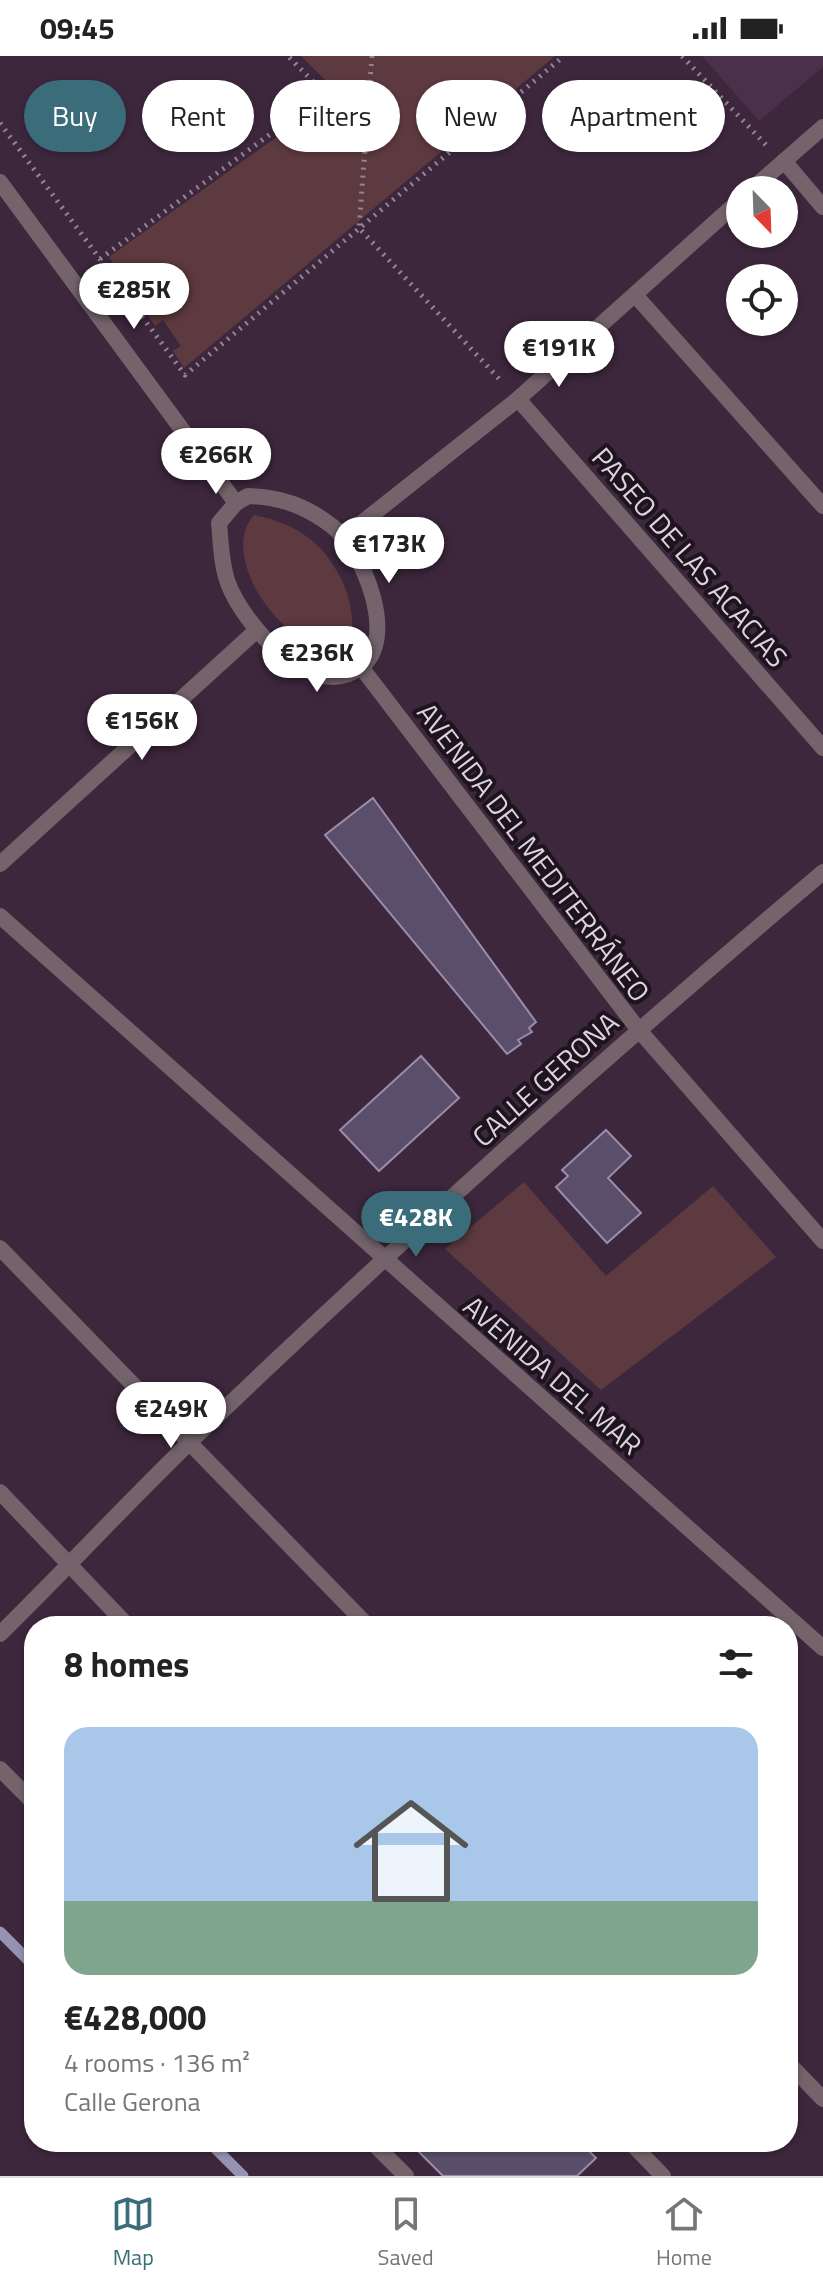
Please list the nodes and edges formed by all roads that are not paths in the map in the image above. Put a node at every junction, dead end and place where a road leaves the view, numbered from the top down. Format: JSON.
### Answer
{"nodes":[{"id":1,"x":823,"y":127,"type":"edge"},
{"id":2,"x":784,"y":161,"type":"junction"},
{"id":3,"x":767,"y":176,"type":"edge"},
{"id":4,"x":0,"y":182,"type":"edge"},
{"id":5,"x":823,"y":207,"type":"edge"},
{"id":6,"x":726,"y":213,"type":"edge"},
{"id":7,"x":636,"y":296,"type":"junction"},
{"id":8,"x":518,"y":399,"type":"junction"},
{"id":9,"x":236,"y":503,"type":"junction"},
{"id":10,"x":823,"y":506,"type":"edge"},
{"id":11,"x":344,"y":537,"type":"junction"},
{"id":12,"x":257,"y":630,"type":"junction"},
{"id":13,"x":361,"y":667,"type":"junction"},
{"id":14,"x":823,"y":748,"type":"edge"},
{"id":15,"x":0,"y":864,"type":"edge"},
{"id":16,"x":823,"y":872,"type":"edge"},
{"id":17,"x":0,"y":916,"type":"edge"},
{"id":18,"x":638,"y":1029,"type":"junction"},
{"id":19,"x":823,"y":1241,"type":"edge"},
{"id":20,"x":0,"y":1248,"type":"edge"},
{"id":21,"x":384,"y":1261,"type":"junction"},
{"id":22,"x":191,"y":1442,"type":"junction"},
{"id":23,"x":0,"y":1492,"type":"edge"},
{"id":24,"x":70,"y":1566,"type":"junction"},
{"id":25,"x":118,"y":1616,"type":"edge"},
{"id":26,"x":358,"y":1616,"type":"edge"},
{"id":27,"x":787,"y":1616,"type":"edge"},
{"id":28,"x":798,"y":1626,"type":"edge"},
{"id":29,"x":0,"y":1634,"type":"edge"},
{"id":30,"x":823,"y":1648,"type":"edge"},
{"id":31,"x":0,"y":1769,"type":"edge"},
{"id":32,"x":24,"y":1793,"type":"edge"},
{"id":33,"x":798,"y":2073,"type":"edge"},
{"id":34,"x":823,"y":2099,"type":"edge"},
{"id":35,"x":382,"y":2152,"type":"edge"},
{"id":36,"x":640,"y":2152,"type":"edge"},
{"id":37,"x":406,"y":2176,"type":"edge"},
{"id":38,"x":663,"y":2176,"type":"edge"}],
"edges":[{"from":1,"to":2,"type":"street"},
{"from":2,"to":3,"type":"street"},
{"from":2,"to":5,"type":"street"},
{"from":4,"to":9,"type":"street"},
{"from":6,"to":7,"type":"street"},
{"from":7,"to":8,"type":"street"},
{"from":7,"to":10,"type":"street"},
{"from":8,"to":11,"type":"street"},
{"from":8,"to":14,"type":"street","name":"PASEO DE LAS ACACIAS"},
{"from":9,"to":11,"type":"street"},
{"from":9,"to":12,"type":"street"},
{"from":11,"to":13,"type":"street"},
{"from":12,"to":13,"type":"street"},
{"from":12,"to":15,"type":"street"},
{"from":13,"to":18,"type":"street","name":"AVENIDA DEL MEDITERRÁNEO"},
{"from":16,"to":18,"type":"street","name":"CALLE GERONA"},
{"from":17,"to":21,"type":"street","name":"AVENIDA DEL MAR"},
{"from":18,"to":19,"type":"street","name":"AVENIDA DEL MEDITERRÁNEO"},
{"from":18,"to":21,"type":"street","name":"CALLE GERONA"},
{"from":20,"to":22,"type":"street"},
{"from":21,"to":22,"type":"street","name":"CALLE GERONA"},
{"from":21,"to":27,"type":"street","name":"AVENIDA DEL MAR"},
{"from":22,"to":24,"type":"street","name":"CALLE GERONA"},
{"from":22,"to":26,"type":"street"},
{"from":23,"to":24,"type":"street"},
{"from":24,"to":25,"type":"street"},
{"from":24,"to":29,"type":"street","name":"CALLE GERONA"},
{"from":28,"to":30,"type":"street","name":"AVENIDA DEL MAR"},
{"from":31,"to":32,"type":"street"},
{"from":33,"to":34,"type":"street"},
{"from":35,"to":37,"type":"street"},
{"from":36,"to":38,"type":"street"}]}
